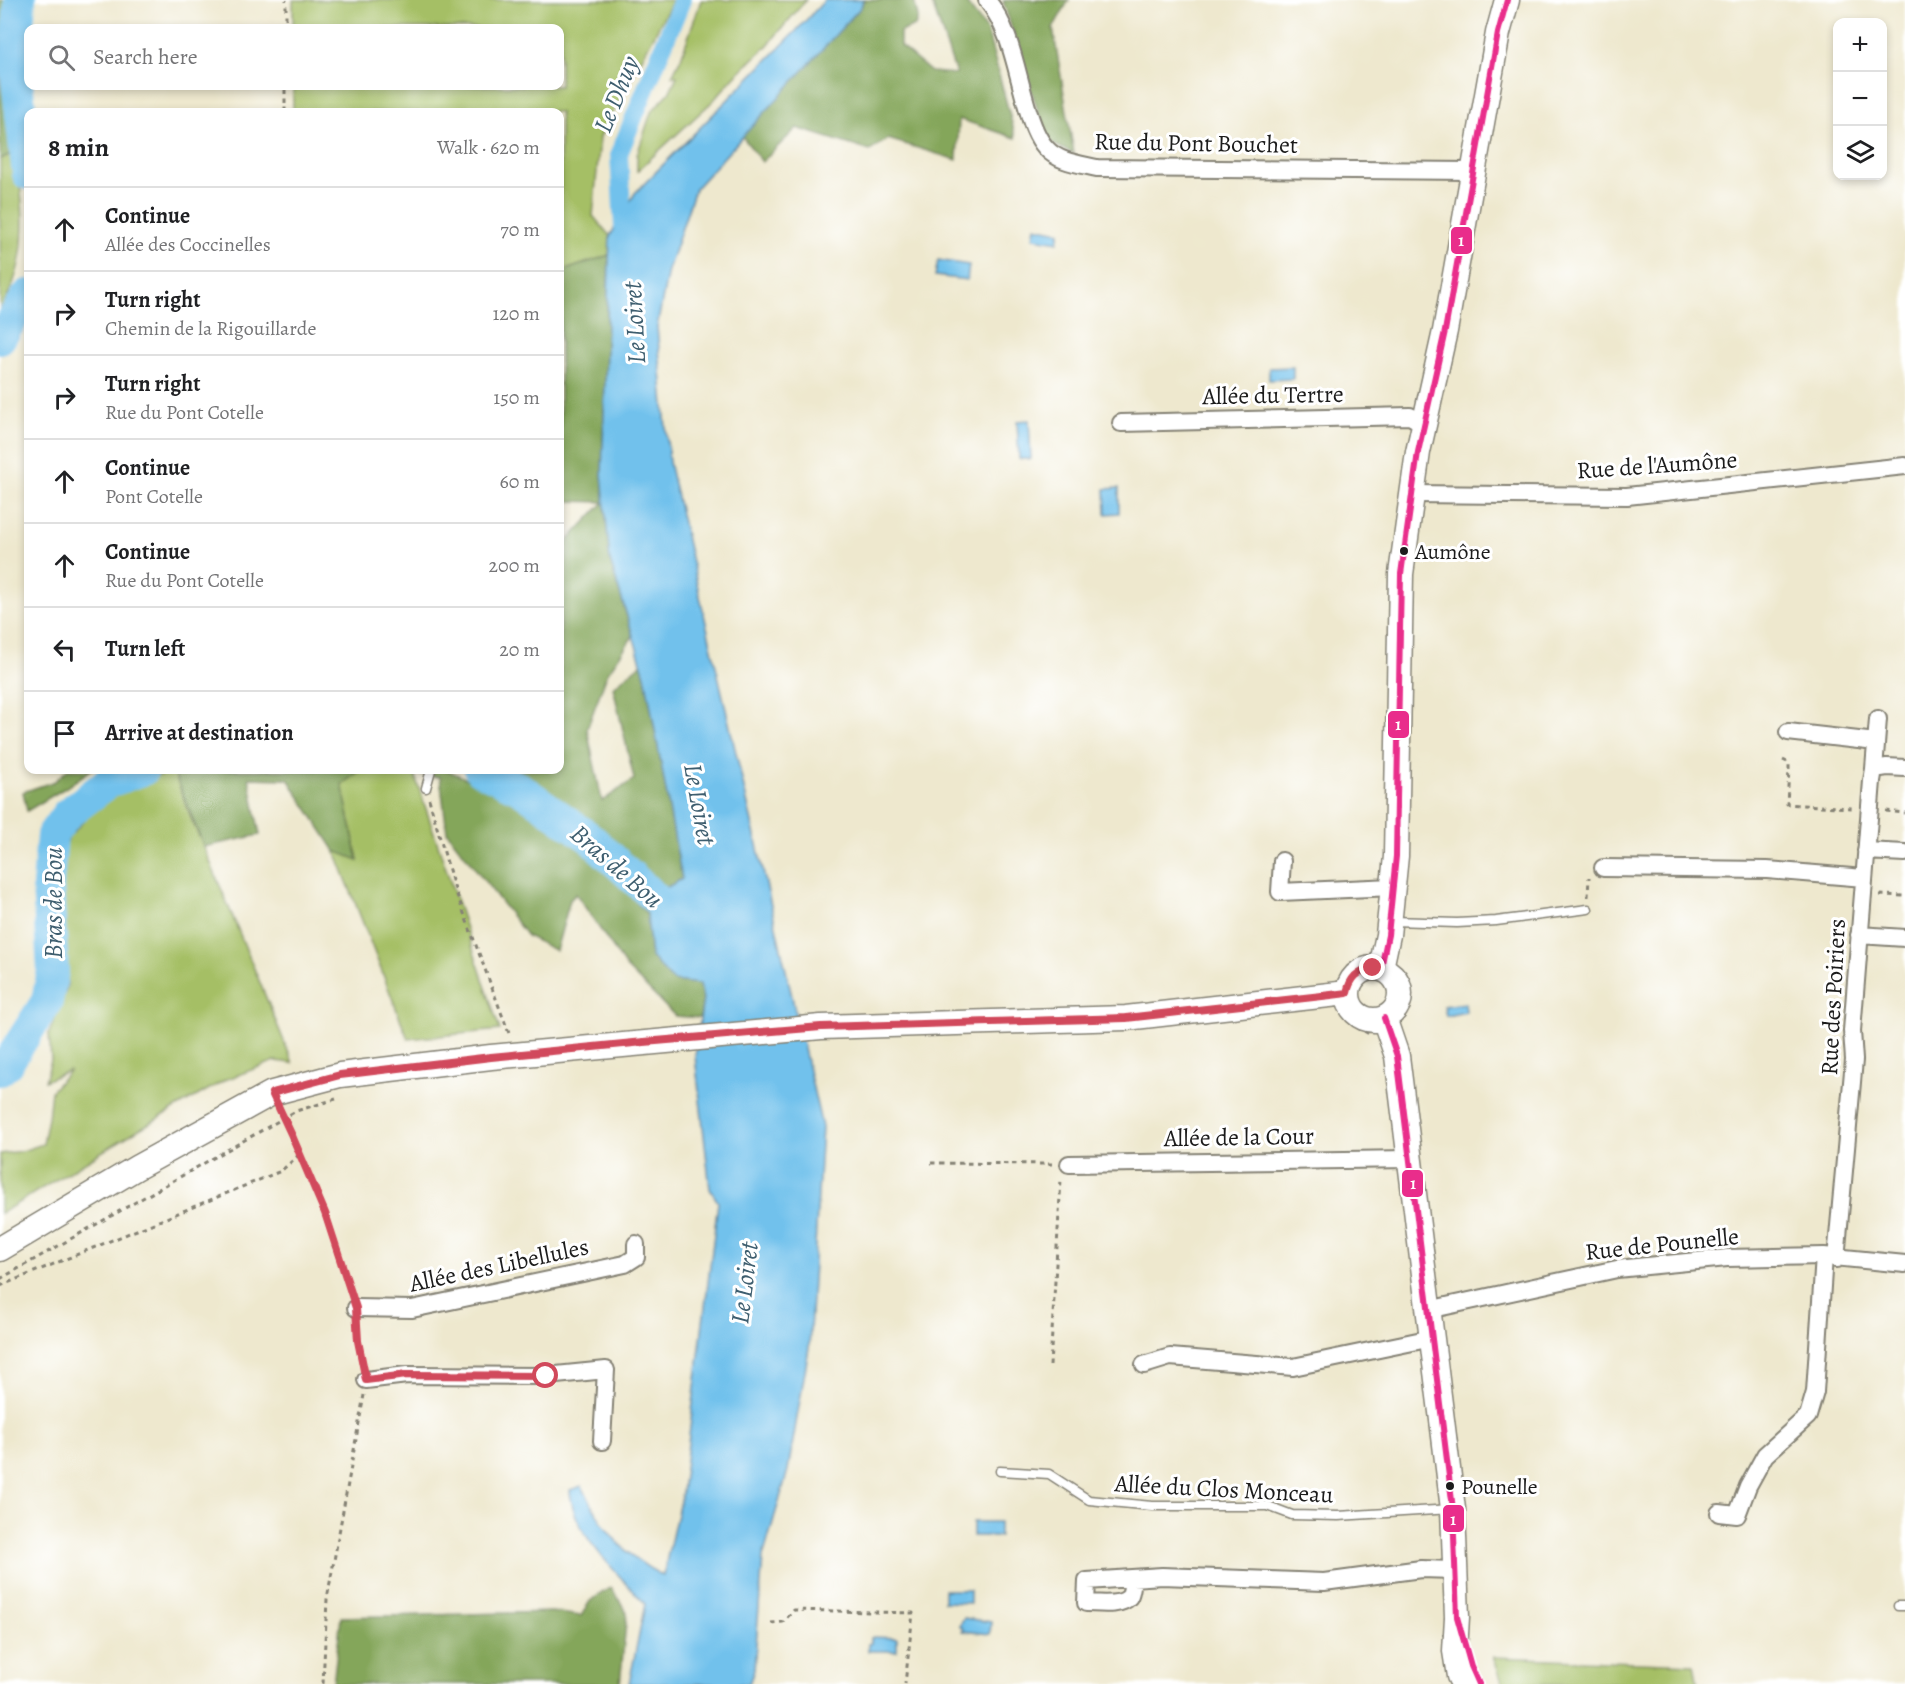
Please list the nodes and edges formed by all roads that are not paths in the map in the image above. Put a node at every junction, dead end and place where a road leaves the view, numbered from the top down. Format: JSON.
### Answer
{"nodes":[{"id":1,"x":987,"y":0,"type":"edge"},
{"id":2,"x":1507,"y":0,"type":"edge"},
{"id":3,"x":1473,"y":171,"type":"junction"},
{"id":4,"x":1121,"y":423,"type":"dead end"},
{"id":5,"x":1425,"y":423,"type":"junction"},
{"id":6,"x":1905,"y":466,"type":"edge"},
{"id":7,"x":1411,"y":494,"type":"junction"},
{"id":8,"x":1878,"y":719,"type":"dead end"},
{"id":9,"x":1788,"y":732,"type":"dead end"},
{"id":10,"x":1876,"y":742,"type":"junction"},
{"id":11,"x":1905,"y":768,"type":"edge"},
{"id":12,"x":1874,"y":769,"type":"junction"},
{"id":13,"x":430,"y":774,"type":"edge"},
{"id":14,"x":426,"y":788,"type":"road end"},
{"id":15,"x":1866,"y":851,"type":"junction"},
{"id":16,"x":1905,"y":854,"type":"edge"},
{"id":17,"x":1282,"y":861,"type":"dead end"},
{"id":18,"x":1603,"y":868,"type":"road end"},
{"id":19,"x":1863,"y":886,"type":"junction"},
{"id":20,"x":1393,"y":887,"type":"junction"},
{"id":21,"x":1588,"y":909,"type":"road end"},
{"id":22,"x":1390,"y":921,"type":"junction"},
{"id":23,"x":1859,"y":935,"type":"junction"},
{"id":24,"x":1905,"y":938,"type":"edge"},
{"id":25,"x":1381,"y":968,"type":"junction"},
{"id":26,"x":1347,"y":993,"type":"junction"},
{"id":27,"x":1384,"y":1018,"type":"junction"},
{"id":28,"x":1409,"y":1159,"type":"junction"},
{"id":29,"x":1069,"y":1164,"type":"road end"},
{"id":30,"x":636,"y":1244,"type":"dead end"},
{"id":31,"x":0,"y":1249,"type":"edge"},
{"id":32,"x":1830,"y":1258,"type":"junction"},
{"id":33,"x":1905,"y":1264,"type":"edge"},
{"id":34,"x":356,"y":1308,"type":"road end"},
{"id":35,"x":1428,"y":1310,"type":"junction"},
{"id":36,"x":1432,"y":1338,"type":"junction"},
{"id":37,"x":1144,"y":1365,"type":"dead end"},
{"id":38,"x":366,"y":1380,"type":"road end"},
{"id":39,"x":602,"y":1441,"type":"dead end"},
{"id":40,"x":1000,"y":1471,"type":"dead end"},
{"id":41,"x":1453,"y":1509,"type":"junction"},
{"id":42,"x":1719,"y":1513,"type":"dead end"},
{"id":43,"x":1454,"y":1570,"type":"junction"},
{"id":44,"x":1133,"y":1578,"type":"dead end"},
{"id":45,"x":1456,"y":1617,"type":"junction"},
{"id":46,"x":1462,"y":1684,"type":"edge"},
{"id":47,"x":1479,"y":1684,"type":"edge"}],
"edges":[{"from":1,"to":3,"type":"street","name":"Rue du Pont Bouchet"},
{"from":2,"to":3,"type":"main road"},
{"from":3,"to":5,"type":"main road"},
{"from":4,"to":5,"type":"street","name":"Allée du Tertre"},
{"from":5,"to":7,"type":"main road"},
{"from":6,"to":7,"type":"street","name":"Rue de l'Aumône"},
{"from":7,"to":20,"type":"main road"},
{"from":8,"to":10,"type":"street","name":"Rue des Poiriers"},
{"from":9,"to":10,"type":"street"},
{"from":10,"to":12,"type":"street","name":"Rue des Poiriers"},
{"from":11,"to":12,"type":"street"},
{"from":12,"to":15,"type":"street","name":"Rue des Poiriers"},
{"from":13,"to":14,"type":"lane"},
{"from":15,"to":16,"type":"street"},
{"from":15,"to":19,"type":"street","name":"Rue des Poiriers"},
{"from":17,"to":20,"type":"street"},
{"from":18,"to":19,"type":"street"},
{"from":19,"to":23,"type":"street","name":"Rue des Poiriers"},
{"from":20,"to":22,"type":"main road"},
{"from":21,"to":22,"type":"lane"},
{"from":22,"to":25,"type":"main road"},
{"from":23,"to":24,"type":"street"},
{"from":23,"to":32,"type":"street","name":"Rue des Poiriers"},
{"from":25,"to":26,"type":"main road"},
{"from":25,"to":27,"type":"main road"},
{"from":26,"to":27,"type":"main road"},
{"from":26,"to":31,"type":"main road"},
{"from":27,"to":28,"type":"main road"},
{"from":28,"to":29,"type":"street","name":"Allée de la Cour"},
{"from":28,"to":35,"type":"main road"},
{"from":30,"to":34,"type":"street","name":"Allée des Libellules"},
{"from":32,"to":33,"type":"street","name":"Rue de Pounelle"},
{"from":32,"to":35,"type":"street","name":"Rue de Pounelle"},
{"from":32,"to":42,"type":"street","name":"Rue des Poiriers"},
{"from":35,"to":36,"type":"main road"},
{"from":36,"to":37,"type":"street"},
{"from":36,"to":41,"type":"main road"},
{"from":38,"to":39,"type":"street"},
{"from":40,"to":41,"type":"lane","name":"Allée du Clos Monceau"},
{"from":41,"to":43,"type":"main road"},
{"from":43,"to":44,"type":"street"},
{"from":43,"to":45,"type":"main road"},
{"from":45,"to":46,"type":"main road"},
{"from":45,"to":47,"type":"main road"}]}
